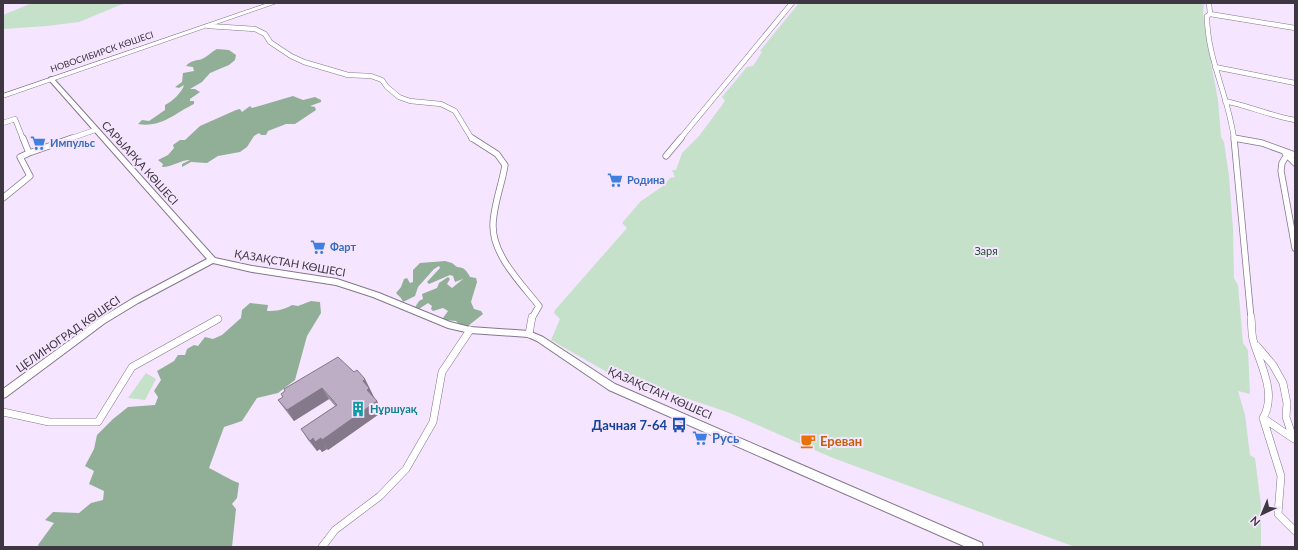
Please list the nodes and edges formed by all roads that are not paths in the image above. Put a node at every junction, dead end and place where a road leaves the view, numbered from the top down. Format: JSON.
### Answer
{"nodes":[{"id":1,"x":274,"y":3,"type":"edge"},
{"id":2,"x":792,"y":3,"type":"edge"},
{"id":3,"x":1209,"y":3,"type":"edge"},
{"id":4,"x":1210,"y":14,"type":"junction"},
{"id":5,"x":208,"y":26,"type":"junction"},
{"id":6,"x":1295,"y":28,"type":"edge"},
{"id":7,"x":1215,"y":67,"type":"junction"},
{"id":8,"x":51,"y":79,"type":"junction"},
{"id":9,"x":1295,"y":83,"type":"edge"},
{"id":10,"x":3,"y":96,"type":"edge"},
{"id":11,"x":1226,"y":101,"type":"junction"},
{"id":12,"x":1295,"y":120,"type":"edge"},
{"id":13,"x":3,"y":123,"type":"edge"},
{"id":14,"x":95,"y":130,"type":"junction"},
{"id":15,"x":1234,"y":138,"type":"junction"},
{"id":16,"x":29,"y":152,"type":"junction"},
{"id":17,"x":1288,"y":154,"type":"junction"},
{"id":18,"x":1295,"y":155,"type":"edge"},
{"id":19,"x":666,"y":156,"type":"dead end"},
{"id":20,"x":1295,"y":163,"type":"edge"},
{"id":21,"x":3,"y":198,"type":"edge"},
{"id":22,"x":1295,"y":248,"type":"edge"},
{"id":23,"x":212,"y":260,"type":"junction"},
{"id":24,"x":218,"y":319,"type":"dead end"},
{"id":25,"x":470,"y":330,"type":"junction"},
{"id":26,"x":529,"y":334,"type":"junction"},
{"id":27,"x":1253,"y":341,"type":"junction"},
{"id":28,"x":3,"y":394,"type":"edge"},
{"id":29,"x":3,"y":412,"type":"edge"},
{"id":30,"x":1263,"y":418,"type":"junction"},
{"id":31,"x":1294,"y":439,"type":"edge"},
{"id":32,"x":1295,"y":531,"type":"edge"},
{"id":33,"x":322,"y":547,"type":"edge"},
{"id":34,"x":978,"y":547,"type":"edge"}],
"edges":[{"from":1,"to":5,"type":"main road","name":"НОВОСИБИРСК КӨШЕСІ"},
{"from":2,"to":19,"type":"street"},
{"from":3,"to":4,"type":"street"},
{"from":4,"to":6,"type":"street"},
{"from":4,"to":7,"type":"street"},
{"from":5,"to":8,"type":"main road","name":"НОВОСИБИРСК КӨШЕСІ"},
{"from":5,"to":26,"type":"street"},
{"from":7,"to":9,"type":"street"},
{"from":7,"to":11,"type":"street"},
{"from":8,"to":10,"type":"main road","name":"НОВОСИБИРСК КӨШЕСІ"},
{"from":8,"to":14,"type":"street","name":"САРЫАРҚА КӨШЕСІ"},
{"from":11,"to":12,"type":"street"},
{"from":11,"to":15,"type":"street"},
{"from":13,"to":16,"type":"street"},
{"from":14,"to":16,"type":"street"},
{"from":14,"to":23,"type":"street","name":"САРЫАРҚА КӨШЕСІ"},
{"from":15,"to":17,"type":"street"},
{"from":15,"to":27,"type":"street"},
{"from":16,"to":21,"type":"street"},
{"from":17,"to":18,"type":"street"},
{"from":17,"to":20,"type":"street"},
{"from":17,"to":22,"type":"street"},
{"from":23,"to":25,"type":"street","name":"ҚАЗАҚСТАН КӨШЕСІ"},
{"from":23,"to":28,"type":"street","name":"ЦЕЛИНОГРАД КӨШЕСІ"},
{"from":24,"to":29,"type":"street"},
{"from":25,"to":26,"type":"street","name":"ҚАЗАҚСТАН КӨШЕСІ"},
{"from":25,"to":33,"type":"street"},
{"from":26,"to":34,"type":"street","name":"ҚАЗАҚСТАН КӨШЕСІ"},
{"from":27,"to":30,"type":"street"},
{"from":27,"to":31,"type":"street"},
{"from":30,"to":31,"type":"street"},
{"from":30,"to":32,"type":"street"}]}
